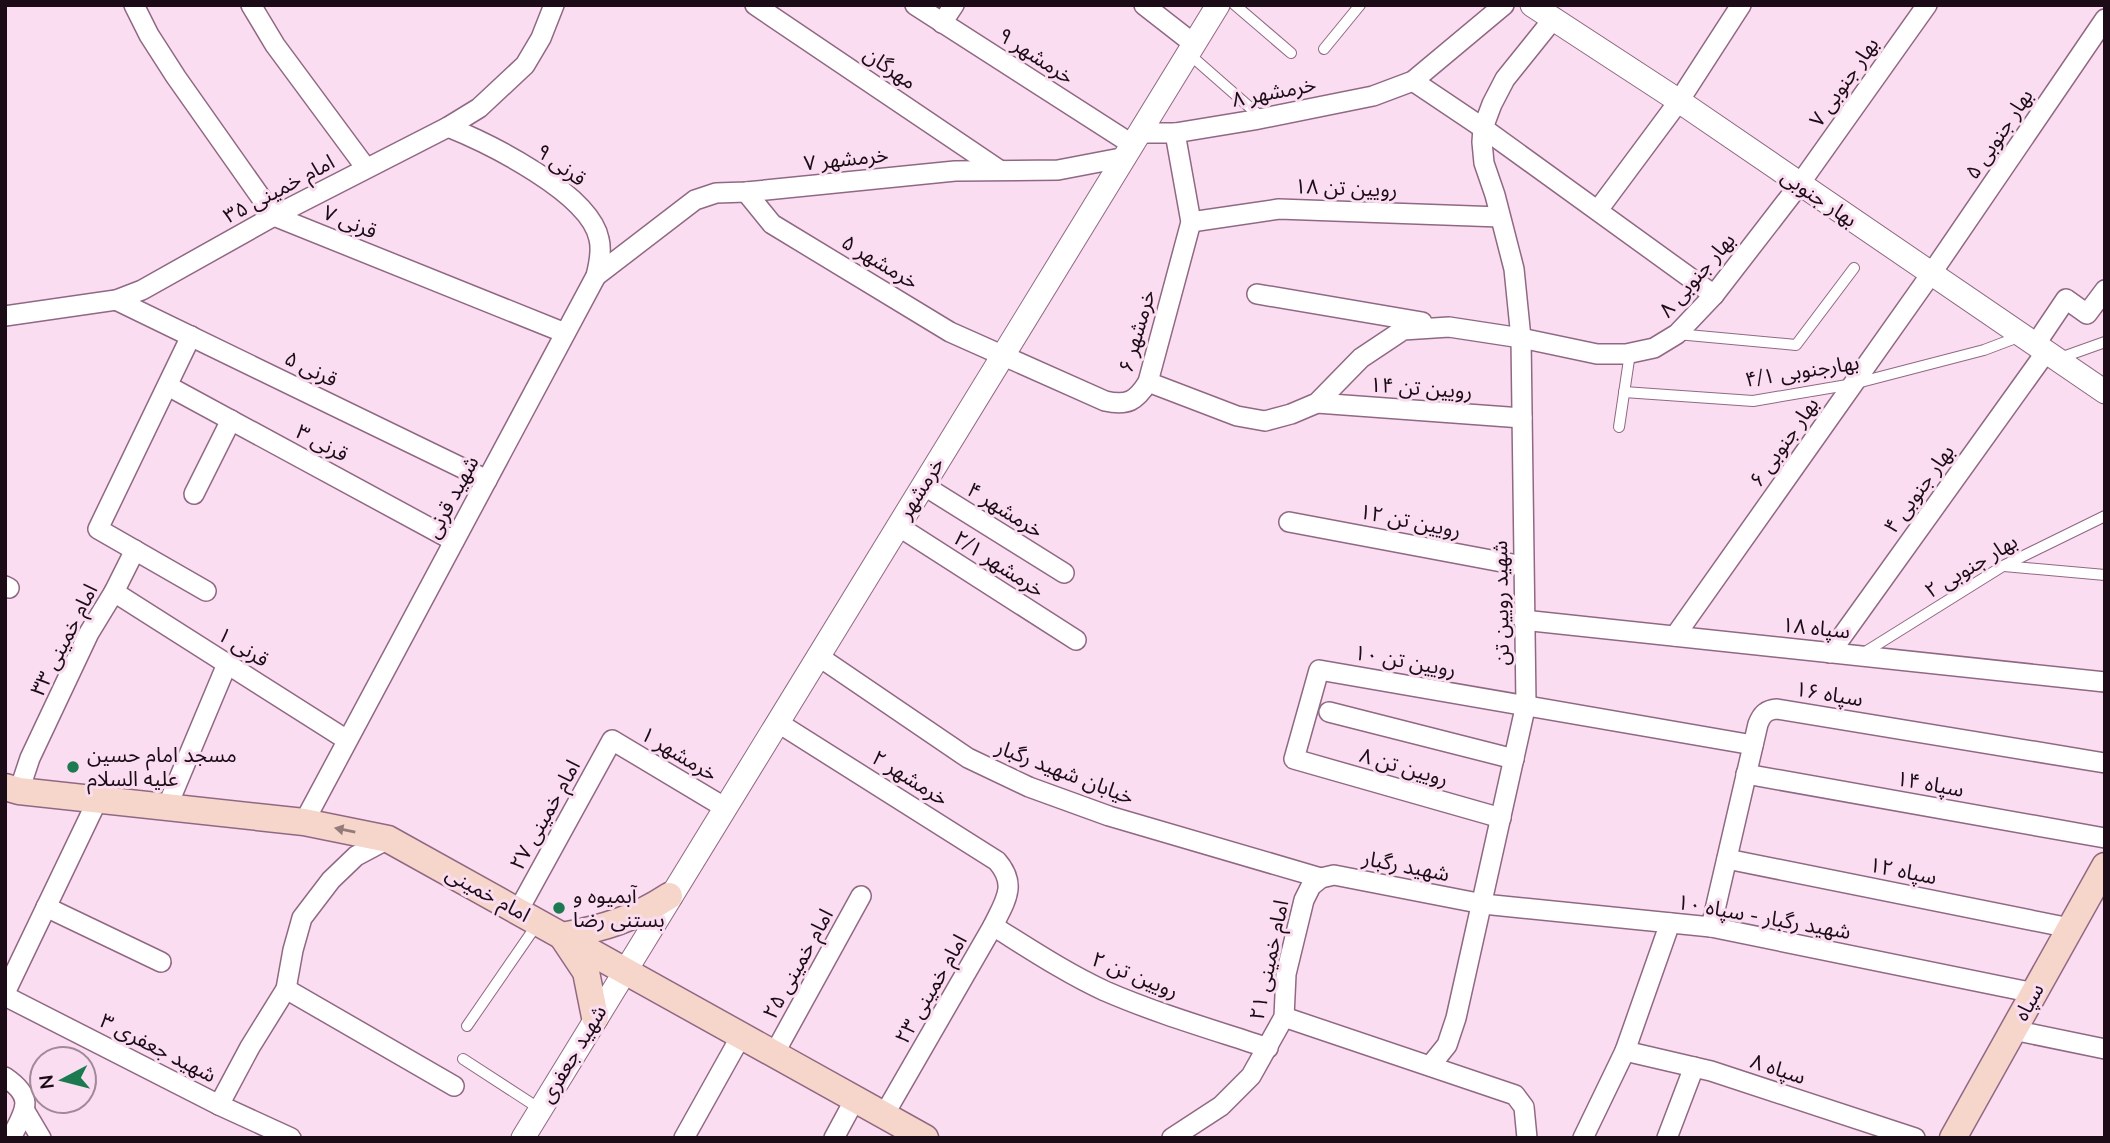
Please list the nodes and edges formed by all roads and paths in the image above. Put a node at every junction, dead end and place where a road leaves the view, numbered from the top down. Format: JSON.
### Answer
{"nodes":[{"id":1,"x":134,"y":5,"type":"edge"},
{"id":2,"x":251,"y":5,"type":"edge"},
{"id":3,"x":554,"y":5,"type":"edge"},
{"id":4,"x":755,"y":5,"type":"edge"},
{"id":5,"x":915,"y":5,"type":"edge"},
{"id":6,"x":954,"y":5,"type":"edge"},
{"id":7,"x":1144,"y":5,"type":"edge"},
{"id":8,"x":1218,"y":5,"type":"edge"},
{"id":9,"x":1235,"y":5,"type":"edge"},
{"id":10,"x":1360,"y":5,"type":"edge"},
{"id":11,"x":1504,"y":5,"type":"edge"},
{"id":12,"x":1741,"y":5,"type":"edge"},
{"id":13,"x":1927,"y":5,"type":"edge"},
{"id":14,"x":1544,"y":10,"type":"edge"},
{"id":15,"x":2105,"y":19,"type":"edge"},
{"id":16,"x":942,"y":23,"type":"junction"},
{"id":17,"x":1191,"y":49,"type":"junction"},
{"id":18,"x":1324,"y":49,"type":"dead end"},
{"id":19,"x":1291,"y":53,"type":"dead end"},
{"id":20,"x":1413,"y":81,"type":"junction"},
{"id":21,"x":1679,"y":101,"type":"junction"},
{"id":22,"x":1262,"y":118,"type":"junction"},
{"id":23,"x":447,"y":127,"type":"junction"},
{"id":24,"x":1483,"y":128,"type":"junction"},
{"id":25,"x":1175,"y":133,"type":"junction"},
{"id":26,"x":1133,"y":145,"type":"junction"},
{"id":27,"x":366,"y":168,"type":"junction"},
{"id":28,"x":998,"y":169,"type":"junction"},
{"id":29,"x":1799,"y":185,"type":"junction"},
{"id":30,"x":746,"y":192,"type":"junction"},
{"id":31,"x":1598,"y":210,"type":"junction"},
{"id":32,"x":274,"y":216,"type":"junction"},
{"id":33,"x":1500,"y":217,"type":"junction"},
{"id":34,"x":1191,"y":222,"type":"junction"},
{"id":35,"x":1854,"y":268,"type":"dead end"},
{"id":36,"x":1931,"y":274,"type":"junction"},
{"id":37,"x":596,"y":276,"type":"junction"},
{"id":38,"x":2105,"y":290,"type":"edge"},
{"id":39,"x":1257,"y":295,"type":"dead end"},
{"id":40,"x":1714,"y":295,"type":"junction"},
{"id":41,"x":116,"y":300,"type":"junction"},
{"id":42,"x":5,"y":316,"type":"edge"},
{"id":43,"x":1449,"y":327,"type":"junction"},
{"id":44,"x":565,"y":333,"type":"junction"},
{"id":45,"x":1677,"y":334,"type":"junction"},
{"id":46,"x":191,"y":336,"type":"junction"},
{"id":47,"x":1521,"y":338,"type":"junction"},
{"id":48,"x":2105,"y":342,"type":"edge"},
{"id":49,"x":2040,"y":348,"type":"junction"},
{"id":50,"x":1630,"y":353,"type":"junction"},
{"id":51,"x":1003,"y":356,"type":"junction"},
{"id":52,"x":1148,"y":382,"type":"junction"},
{"id":53,"x":1853,"y":384,"type":"junction"},
{"id":54,"x":168,"y":386,"type":"junction"},
{"id":55,"x":1624,"y":392,"type":"junction"},
{"id":56,"x":2105,"y":392,"type":"edge"},
{"id":57,"x":1317,"y":403,"type":"junction"},
{"id":58,"x":1522,"y":418,"type":"junction"},
{"id":59,"x":231,"y":420,"type":"junction"},
{"id":60,"x":1619,"y":427,"type":"dead end"},
{"id":61,"x":487,"y":480,"type":"junction"},
{"id":62,"x":923,"y":485,"type":"junction"},
{"id":63,"x":194,"y":495,"type":"dead end"},
{"id":64,"x":2105,"y":516,"type":"edge"},
{"id":65,"x":1289,"y":522,"type":"dead end"},
{"id":66,"x":898,"y":526,"type":"junction"},
{"id":67,"x":454,"y":541,"type":"junction"},
{"id":68,"x":135,"y":550,"type":"junction"},
{"id":69,"x":1523,"y":566,"type":"junction"},
{"id":70,"x":2003,"y":566,"type":"junction"},
{"id":71,"x":1064,"y":573,"type":"dead end"},
{"id":72,"x":2105,"y":576,"type":"edge"},
{"id":73,"x":206,"y":591,"type":"dead end"},
{"id":74,"x":114,"y":592,"type":"junction"},
{"id":75,"x":1523,"y":620,"type":"junction"},
{"id":76,"x":1675,"y":636,"type":"junction"},
{"id":77,"x":1076,"y":640,"type":"dead end"},
{"id":78,"x":1830,"y":653,"type":"junction"},
{"id":79,"x":818,"y":656,"type":"junction"},
{"id":80,"x":1860,"y":656,"type":"junction"},
{"id":81,"x":227,"y":664,"type":"junction"},
{"id":82,"x":2105,"y":682,"type":"edge"},
{"id":83,"x":1526,"y":705,"type":"junction"},
{"id":84,"x":1329,"y":712,"type":"dead end"},
{"id":85,"x":777,"y":722,"type":"junction"},
{"id":86,"x":347,"y":740,"type":"junction"},
{"id":87,"x":612,"y":740,"type":"joint"},
{"id":88,"x":1753,"y":745,"type":"junction"},
{"id":89,"x":1294,"y":759,"type":"joint"},
{"id":90,"x":1514,"y":759,"type":"junction"},
{"id":91,"x":2105,"y":763,"type":"edge"},
{"id":92,"x":1746,"y":774,"type":"junction"},
{"id":93,"x":12,"y":789,"type":"edge"},
{"id":94,"x":98,"y":799,"type":"junction"},
{"id":95,"x":167,"y":807,"type":"junction"},
{"id":96,"x":724,"y":807,"type":"junction"},
{"id":97,"x":1501,"y":818,"type":"junction"},
{"id":98,"x":304,"y":822,"type":"junction"},
{"id":99,"x":2105,"y":838,"type":"edge"},
{"id":100,"x":388,"y":839,"type":"junction"},
{"id":101,"x":1727,"y":859,"type":"junction"},
{"id":102,"x":2105,"y":866,"type":"edge"},
{"id":103,"x":1321,"y":877,"type":"junction"},
{"id":104,"x":1009,"y":882,"type":"joint"},
{"id":105,"x":2098,"y":890,"type":"edge"},
{"id":106,"x":669,"y":896,"type":"junction"},
{"id":107,"x":861,"y":896,"type":"dead end"},
{"id":108,"x":1483,"y":904,"type":"junction"},
{"id":109,"x":46,"y":908,"type":"junction"},
{"id":110,"x":528,"y":917,"type":"junction"},
{"id":111,"x":1670,"y":923,"type":"junction"},
{"id":112,"x":993,"y":926,"type":"junction"},
{"id":113,"x":1711,"y":927,"type":"junction"},
{"id":114,"x":2070,"y":928,"type":"junction"},
{"id":115,"x":562,"y":936,"type":"junction"},
{"id":116,"x":161,"y":962,"type":"dead end"},
{"id":117,"x":624,"y":970,"type":"junction"},
{"id":118,"x":286,"y":989,"type":"junction"},
{"id":119,"x":2034,"y":993,"type":"junction"},
{"id":120,"x":5,"y":995,"type":"edge"},
{"id":121,"x":596,"y":1017,"type":"junction"},
{"id":122,"x":1284,"y":1017,"type":"junction"},
{"id":123,"x":467,"y":1026,"type":"dead end"},
{"id":124,"x":2013,"y":1030,"type":"junction"},
{"id":125,"x":741,"y":1036,"type":"junction"},
{"id":126,"x":1268,"y":1048,"type":"junction"},
{"id":127,"x":2105,"y":1049,"type":"edge"},
{"id":128,"x":1625,"y":1051,"type":"junction"},
{"id":129,"x":774,"y":1054,"type":"junction"},
{"id":130,"x":463,"y":1059,"type":"dead end"},
{"id":131,"x":1430,"y":1066,"type":"junction"},
{"id":132,"x":1694,"y":1067,"type":"junction"},
{"id":133,"x":5,"y":1077,"type":"edge"},
{"id":134,"x":454,"y":1086,"type":"dead end"},
{"id":135,"x":855,"y":1099,"type":"junction"},
{"id":136,"x":219,"y":1105,"type":"junction"},
{"id":137,"x":540,"y":1109,"type":"junction"},
{"id":138,"x":24,"y":1111,"type":"junction"},
{"id":139,"x":884,"y":1115,"type":"junction"},
{"id":140,"x":11,"y":1138,"type":"edge"},
{"id":141,"x":41,"y":1138,"type":"edge"},
{"id":142,"x":291,"y":1138,"type":"edge"},
{"id":143,"x":523,"y":1138,"type":"edge"},
{"id":144,"x":684,"y":1138,"type":"edge"},
{"id":145,"x":834,"y":1138,"type":"edge"},
{"id":146,"x":925,"y":1138,"type":"edge"},
{"id":147,"x":1172,"y":1138,"type":"edge"},
{"id":148,"x":1527,"y":1138,"type":"edge"},
{"id":149,"x":1583,"y":1138,"type":"edge"},
{"id":150,"x":1667,"y":1138,"type":"edge"},
{"id":151,"x":1915,"y":1138,"type":"edge"},
{"id":152,"x":1953,"y":1138,"type":"edge"}],
"edges":[{"from":1,"to":32,"type":"street"},
{"from":2,"to":27,"type":"street"},
{"from":3,"to":23,"type":"street","name":"امام خمینی ۳۵"},
{"from":4,"to":28,"type":"street","name":"مهرگان"},
{"from":5,"to":16,"type":"street","name":"خرمشهر ۹"},
{"from":6,"to":16,"type":"street"},
{"from":7,"to":17,"type":"street"},
{"from":8,"to":17,"type":"street","name":"خرمشهر"},
{"from":9,"to":19,"type":"lane"},
{"from":10,"to":18,"type":"lane"},
{"from":11,"to":20,"type":"street","name":"خرمشهر ۸"},
{"from":12,"to":21,"type":"street"},
{"from":13,"to":29,"type":"street","name":"بهار جنوبی ۷"},
{"from":14,"to":21,"type":"street","name":"بهار جنوبی"},
{"from":14,"to":24,"type":"street"},
{"from":15,"to":36,"type":"street","name":"بهار جنوبی ۵"},
{"from":16,"to":26,"type":"street","name":"خرمشهر ۹"},
{"from":17,"to":22,"type":"lane"},
{"from":17,"to":26,"type":"street","name":"خرمشهر"},
{"from":20,"to":22,"type":"street","name":"خرمشهر ۸"},
{"from":20,"to":24,"type":"street"},
{"from":21,"to":29,"type":"street","name":"بهار جنوبی"},
{"from":21,"to":31,"type":"street"},
{"from":22,"to":25,"type":"street","name":"خرمشهر ۸"},
{"from":23,"to":27,"type":"street","name":"امام خمینی ۳۵"},
{"from":23,"to":37,"type":"street","name":"قرنی ۹"},
{"from":24,"to":31,"type":"street"},
{"from":24,"to":33,"type":"street","name":"شهید رویین تن"},
{"from":25,"to":26,"type":"street","name":"خرمشهر ۸"},
{"from":25,"to":34,"type":"street","name":"خرمشهر ۶"},
{"from":26,"to":28,"type":"street","name":"خرمشهر ۷"},
{"from":26,"to":51,"type":"street","name":"خرمشهر"},
{"from":27,"to":32,"type":"street","name":"امام خمینی ۳۵"},
{"from":28,"to":30,"type":"street","name":"خرمشهر ۷"},
{"from":29,"to":36,"type":"street","name":"بهار جنوبی"},
{"from":29,"to":40,"type":"street","name":"بهار جنوبی ۸"},
{"from":30,"to":37,"type":"street","name":"خرمشهر ۷"},
{"from":30,"to":51,"type":"street","name":"خرمشهر ۵"},
{"from":31,"to":40,"type":"street"},
{"from":32,"to":41,"type":"street","name":"امام خمینی ۳۵"},
{"from":32,"to":44,"type":"street","name":"قرنی ۷"},
{"from":33,"to":34,"type":"street","name":"رویین تن ۱۸"},
{"from":33,"to":47,"type":"street","name":"شهید رویین تن"},
{"from":34,"to":52,"type":"street","name":"خرمشهر ۶"},
{"from":35,"to":45,"type":"lane"},
{"from":36,"to":49,"type":"street","name":"بهار جنوبی"},
{"from":36,"to":53,"type":"street","name":"بهار جنوبی ۶"},
{"from":37,"to":44,"type":"street","name":"شهید قرنی"},
{"from":38,"to":49,"type":"street","name":"بهار جنوبی ۴"},
{"from":39,"to":43,"type":"street"},
{"from":40,"to":45,"type":"street","name":"بهار جنوبی ۸"},
{"from":41,"to":42,"type":"street","name":"امام خمینی ۳۵"},
{"from":41,"to":46,"type":"street","name":"قرنی ۵"},
{"from":43,"to":47,"type":"street","name":"بهار جنوبی ۸"},
{"from":43,"to":57,"type":"street"},
{"from":44,"to":61,"type":"street","name":"شهید قرنی"},
{"from":45,"to":50,"type":"street","name":"بهار جنوبی ۸"},
{"from":46,"to":54,"type":"street"},
{"from":46,"to":61,"type":"street","name":"قرنی ۵"},
{"from":47,"to":50,"type":"street","name":"بهار جنوبی ۸"},
{"from":47,"to":58,"type":"street","name":"شهید رویین تن"},
{"from":48,"to":49,"type":"lane","name":"بهارجنوبی ۴/۱"},
{"from":49,"to":53,"type":"lane","name":"بهارجنوبی ۴/۱"},
{"from":49,"to":56,"type":"street","name":"بهار جنوبی"},
{"from":49,"to":78,"type":"street","name":"بهار جنوبی ۴"},
{"from":50,"to":55,"type":"lane"},
{"from":51,"to":52,"type":"street","name":"خرمشهر ۶"},
{"from":51,"to":62,"type":"street","name":"خرمشهر"},
{"from":52,"to":57,"type":"street"},
{"from":53,"to":55,"type":"lane","name":"بهارجنوبی ۴/۱"},
{"from":53,"to":76,"type":"street","name":"بهار جنوبی ۶"},
{"from":54,"to":59,"type":"street","name":"قرنی ۳"},
{"from":54,"to":68,"type":"street"},
{"from":55,"to":60,"type":"lane"},
{"from":57,"to":58,"type":"street","name":"رویین تن ۱۴"},
{"from":58,"to":69,"type":"street","name":"شهید رویین تن"},
{"from":59,"to":63,"type":"street"},
{"from":59,"to":67,"type":"street","name":"قرنی ۳"},
{"from":61,"to":67,"type":"street","name":"شهید قرنی"},
{"from":62,"to":66,"type":"street","name":"خرمشهر"},
{"from":62,"to":71,"type":"street","name":"خرمشهر ۴"},
{"from":64,"to":70,"type":"lane","name":"بهار جنوبی ۲"},
{"from":65,"to":69,"type":"street","name":"رویین تن ۱۲"},
{"from":66,"to":77,"type":"street","name":"خرمشهر ۲/۱"},
{"from":66,"to":79,"type":"street","name":"خرمشهر"},
{"from":67,"to":86,"type":"street","name":"شهید قرنی"},
{"from":68,"to":73,"type":"street"},
{"from":68,"to":74,"type":"street","name":"امام خمینی ۳۳"},
{"from":69,"to":75,"type":"street","name":"شهید رویین تن"},
{"from":70,"to":72,"type":"lane"},
{"from":70,"to":80,"type":"lane","name":"بهار جنوبی ۲"},
{"from":74,"to":81,"type":"street","name":"قرنی ۱"},
{"from":74,"to":93,"type":"street","name":"امام خمینی ۳۳"},
{"from":75,"to":76,"type":"street","name":"سپاه ۱۸"},
{"from":75,"to":83,"type":"street","name":"شهید رویین تن"},
{"from":76,"to":78,"type":"street","name":"سپاه ۱۸"},
{"from":78,"to":80,"type":"street","name":"سپاه ۱۸"},
{"from":79,"to":85,"type":"street","name":"خرمشهر"},
{"from":79,"to":103,"type":"street","name":"خیابان شهید رگبار"},
{"from":80,"to":82,"type":"street","name":"سپاه ۱۸"},
{"from":81,"to":86,"type":"street","name":"قرنی ۱"},
{"from":81,"to":95,"type":"street"},
{"from":83,"to":88,"type":"street","name":"رویین تن ۱۰"},
{"from":83,"to":89,"type":"street","name":"رویین تن ۱۰"},
{"from":83,"to":90,"type":"street","name":"شهید رویین تن"},
{"from":84,"to":90,"type":"street"},
{"from":85,"to":96,"type":"street","name":"خرمشهر"},
{"from":85,"to":104,"type":"street","name":"خرمشهر ۲"},
{"from":86,"to":98,"type":"street","name":"شهید قرنی"},
{"from":87,"to":96,"type":"street","name":"خرمشهر ۱"},
{"from":87,"to":110,"type":"street","name":"امام خمینی ۲۷"},
{"from":88,"to":91,"type":"street","name":"سپاه ۱۶"},
{"from":88,"to":92,"type":"street","name":"سپاه ۱۶"},
{"from":89,"to":97,"type":"street","name":"رویین تن ۸"},
{"from":90,"to":97,"type":"street","name":"شهید رویین تن"},
{"from":92,"to":99,"type":"street","name":"سپاه ۱۴"},
{"from":92,"to":101,"type":"street","name":"سپاه ۱۶"},
{"from":93,"to":94,"type":"main road","name":"امام خمینی"},
{"from":94,"to":95,"type":"main road","name":"امام خمینی"},
{"from":94,"to":109,"type":"street"},
{"from":95,"to":98,"type":"main road","name":"امام خمینی"},
{"from":96,"to":106,"type":"street","name":"خرمشهر"},
{"from":97,"to":108,"type":"street","name":"شهید رویین تن"},
{"from":100,"to":98,"type":"main road","name":"امام خمینی","one_way":true},
{"from":100,"to":110,"type":"main road","name":"امام خمینی"},
{"from":100,"to":118,"type":"street"},
{"from":101,"to":113,"type":"street","name":"سپاه ۱۶"},
{"from":101,"to":114,"type":"street","name":"سپاه ۱۲"},
{"from":102,"to":105,"type":"main road","name":"سپاه"},
{"from":103,"to":108,"type":"street","name":"شهید رگبار"},
{"from":103,"to":122,"type":"street","name":"امام خمینی ۲۱"},
{"from":104,"to":112,"type":"street","name":"امام خمینی ۲۳"},
{"from":105,"to":114,"type":"main road","name":"سپاه"},
{"from":106,"to":115,"type":"main road"},
{"from":106,"to":117,"type":"street","name":"خرمشهر"},
{"from":107,"to":129,"type":"street","name":"امام خمینی ۲۵"},
{"from":108,"to":111,"type":"street","name":"شهید رگبار - سپاه ۱۰"},
{"from":108,"to":131,"type":"street","name":"شهید رویین تن"},
{"from":109,"to":116,"type":"street"},
{"from":109,"to":120,"type":"street"},
{"from":110,"to":115,"type":"main road","name":"امام خمینی"},
{"from":110,"to":123,"type":"lane"},
{"from":111,"to":113,"type":"street","name":"شهید رگبار - سپاه ۱۰"},
{"from":111,"to":128,"type":"street"},
{"from":112,"to":126,"type":"street","name":"رویین تن ۲"},
{"from":112,"to":139,"type":"street","name":"امام خمینی ۲۳"},
{"from":113,"to":119,"type":"street","name":"شهید رگبار - سپاه ۱۰"},
{"from":114,"to":119,"type":"main road","name":"سپاه"},
{"from":115,"to":117,"type":"main road","name":"امام خمینی"},
{"from":115,"to":121,"type":"main road"},
{"from":117,"to":121,"type":"street","name":"شهید جعفری"},
{"from":117,"to":125,"type":"main road","name":"امام خمینی"},
{"from":118,"to":134,"type":"street"},
{"from":118,"to":136,"type":"street"},
{"from":119,"to":124,"type":"main road","name":"سپاه"},
{"from":120,"to":136,"type":"street","name":"شهید جعفری ۳"},
{"from":121,"to":137,"type":"street","name":"شهید جعفری"},
{"from":122,"to":126,"type":"street","name":"امام خمینی ۲۱"},
{"from":122,"to":131,"type":"street"},
{"from":124,"to":127,"type":"street"},
{"from":124,"to":152,"type":"main road","name":"سپاه"},
{"from":125,"to":129,"type":"main road","name":"امام خمینی"},
{"from":125,"to":144,"type":"street"},
{"from":126,"to":147,"type":"street","name":"امام خمینی ۲۱"},
{"from":128,"to":132,"type":"street","name":"سپاه ۸"},
{"from":128,"to":149,"type":"street"},
{"from":129,"to":135,"type":"main road","name":"امام خمینی"},
{"from":130,"to":137,"type":"lane"},
{"from":131,"to":148,"type":"street"},
{"from":132,"to":150,"type":"street"},
{"from":132,"to":151,"type":"street","name":"سپاه ۸"},
{"from":133,"to":138,"type":"street"},
{"from":135,"to":139,"type":"main road","name":"امام خمینی"},
{"from":135,"to":145,"type":"street"},
{"from":136,"to":142,"type":"street","name":"شهید جعفری ۳"},
{"from":137,"to":143,"type":"street","name":"شهید جعفری"},
{"from":138,"to":140,"type":"street"},
{"from":138,"to":141,"type":"street"},
{"from":139,"to":146,"type":"main road","name":"امام خمینی"}]}
